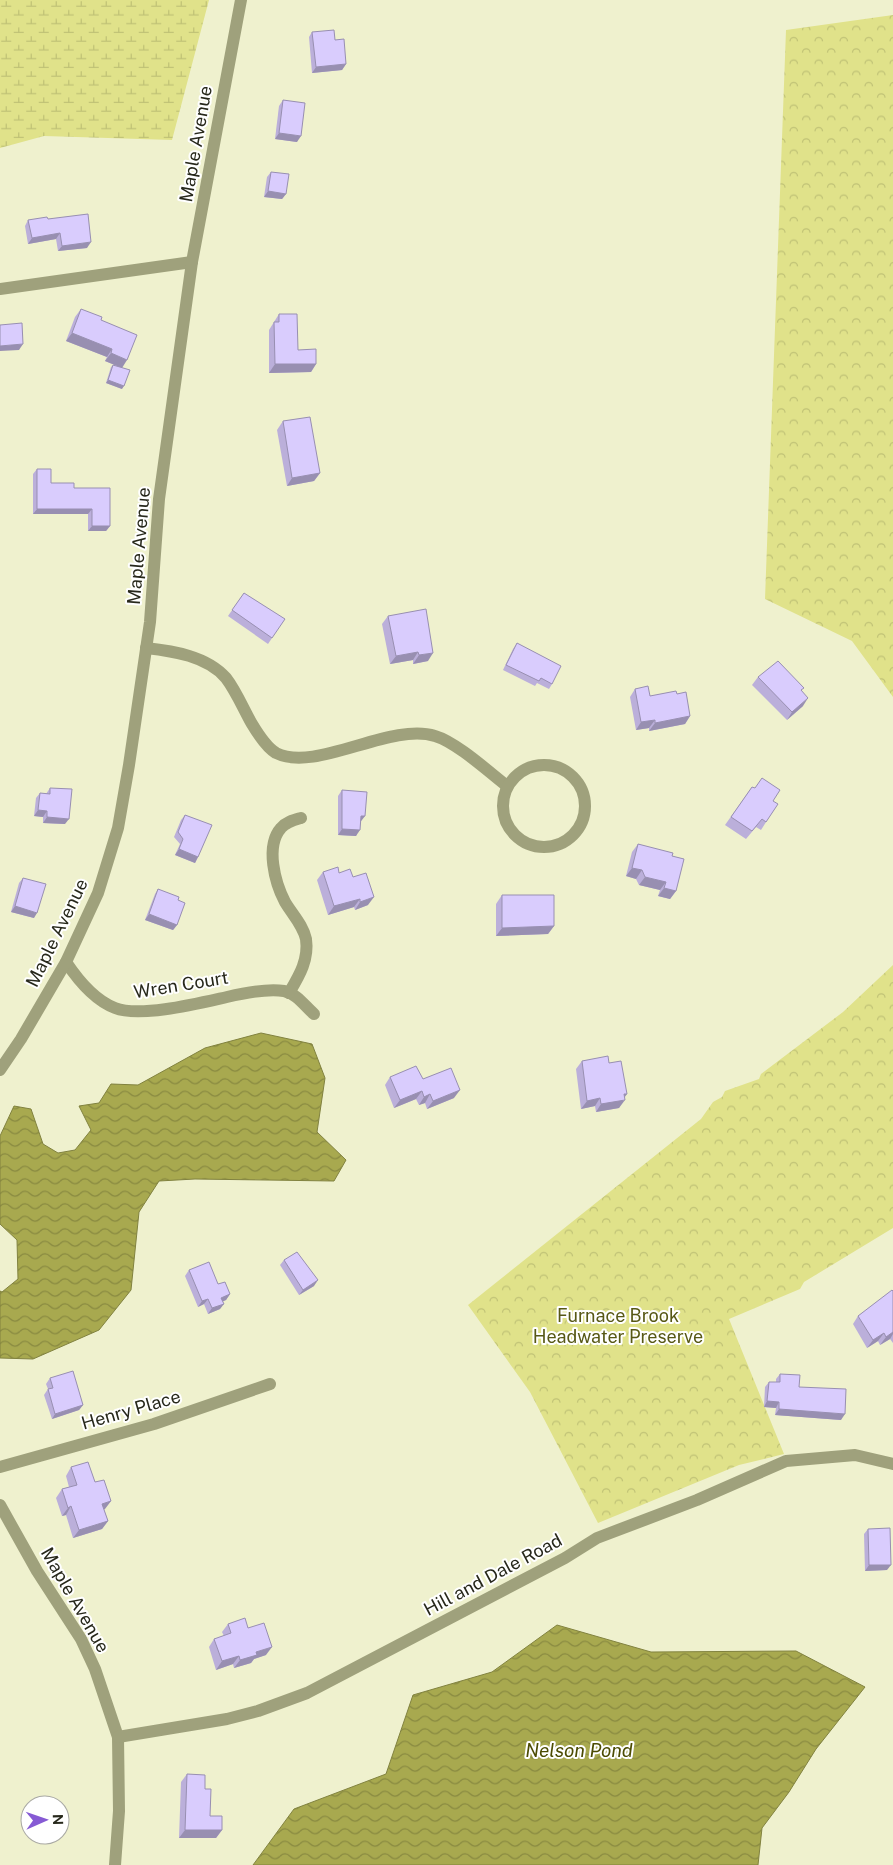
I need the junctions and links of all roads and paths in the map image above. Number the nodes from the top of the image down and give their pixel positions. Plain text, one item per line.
1 (241, 0) edge
2 (192, 262) junction
3 (0, 289) edge
4 (146, 648) junction
5 (507, 786) junction
6 (301, 818) dead end
7 (66, 962) junction
8 (289, 993) junction
9 (314, 1014) dead end
10 (0, 1070) edge
11 (270, 1384) dead end
12 (889, 1462) edge
13 (0, 1467) edge
14 (0, 1505) edge
15 (118, 1737) junction
16 (115, 1865) edge

1 - 2 street, Maple Avenue
2 - 3 street
2 - 4 street, Maple Avenue
4 - 5 street
4 - 7 street, Maple Avenue
5 - 5 street
6 - 8 street
7 - 8 street, Wren Court
7 - 10 street, Maple Avenue
8 - 9 street
11 - 13 street, Henry Place
12 - 15 street, Hill and Dale Road
14 - 15 street, Maple Avenue
15 - 16 street, Maple Avenue

